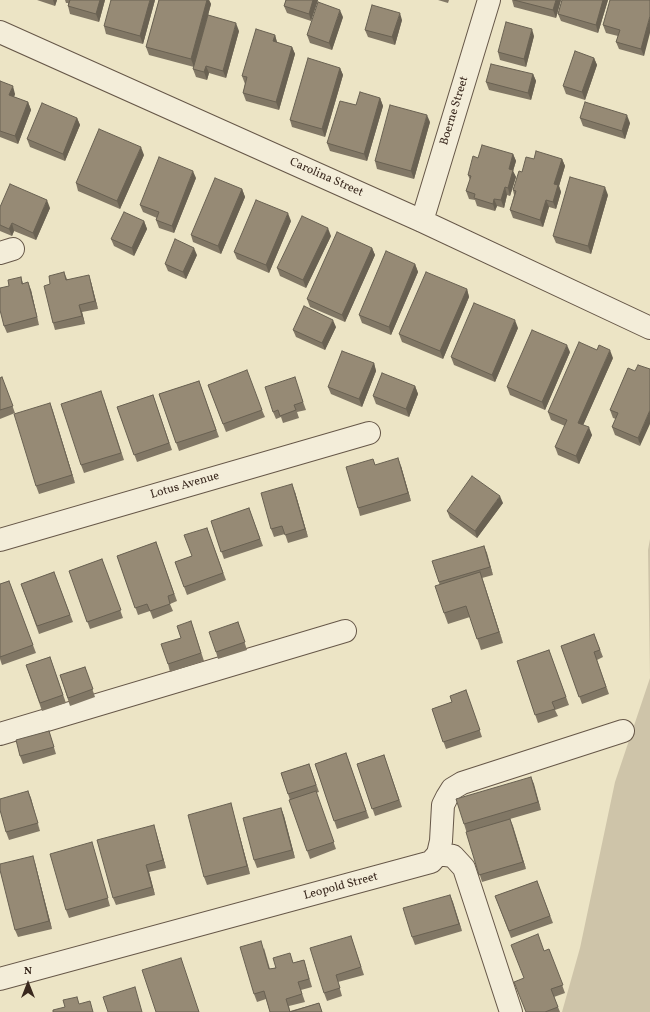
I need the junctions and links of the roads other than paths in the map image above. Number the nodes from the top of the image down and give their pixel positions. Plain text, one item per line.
1 (489, 0) edge
2 (0, 32) edge
3 (422, 221) junction
4 (650, 328) edge
5 (369, 433) dead end
6 (0, 540) edge
7 (345, 631) dead end
8 (623, 731) dead end
9 (0, 734) edge
10 (438, 854) junction
11 (0, 979) edge
12 (511, 1012) edge

1 - 3 street, Boerne Street
2 - 3 street, Carolina Street
3 - 4 street, Carolina Street
5 - 6 street, Lotus Avenue
7 - 9 street
8 - 10 street
10 - 11 street, Leopold Street
10 - 12 street

